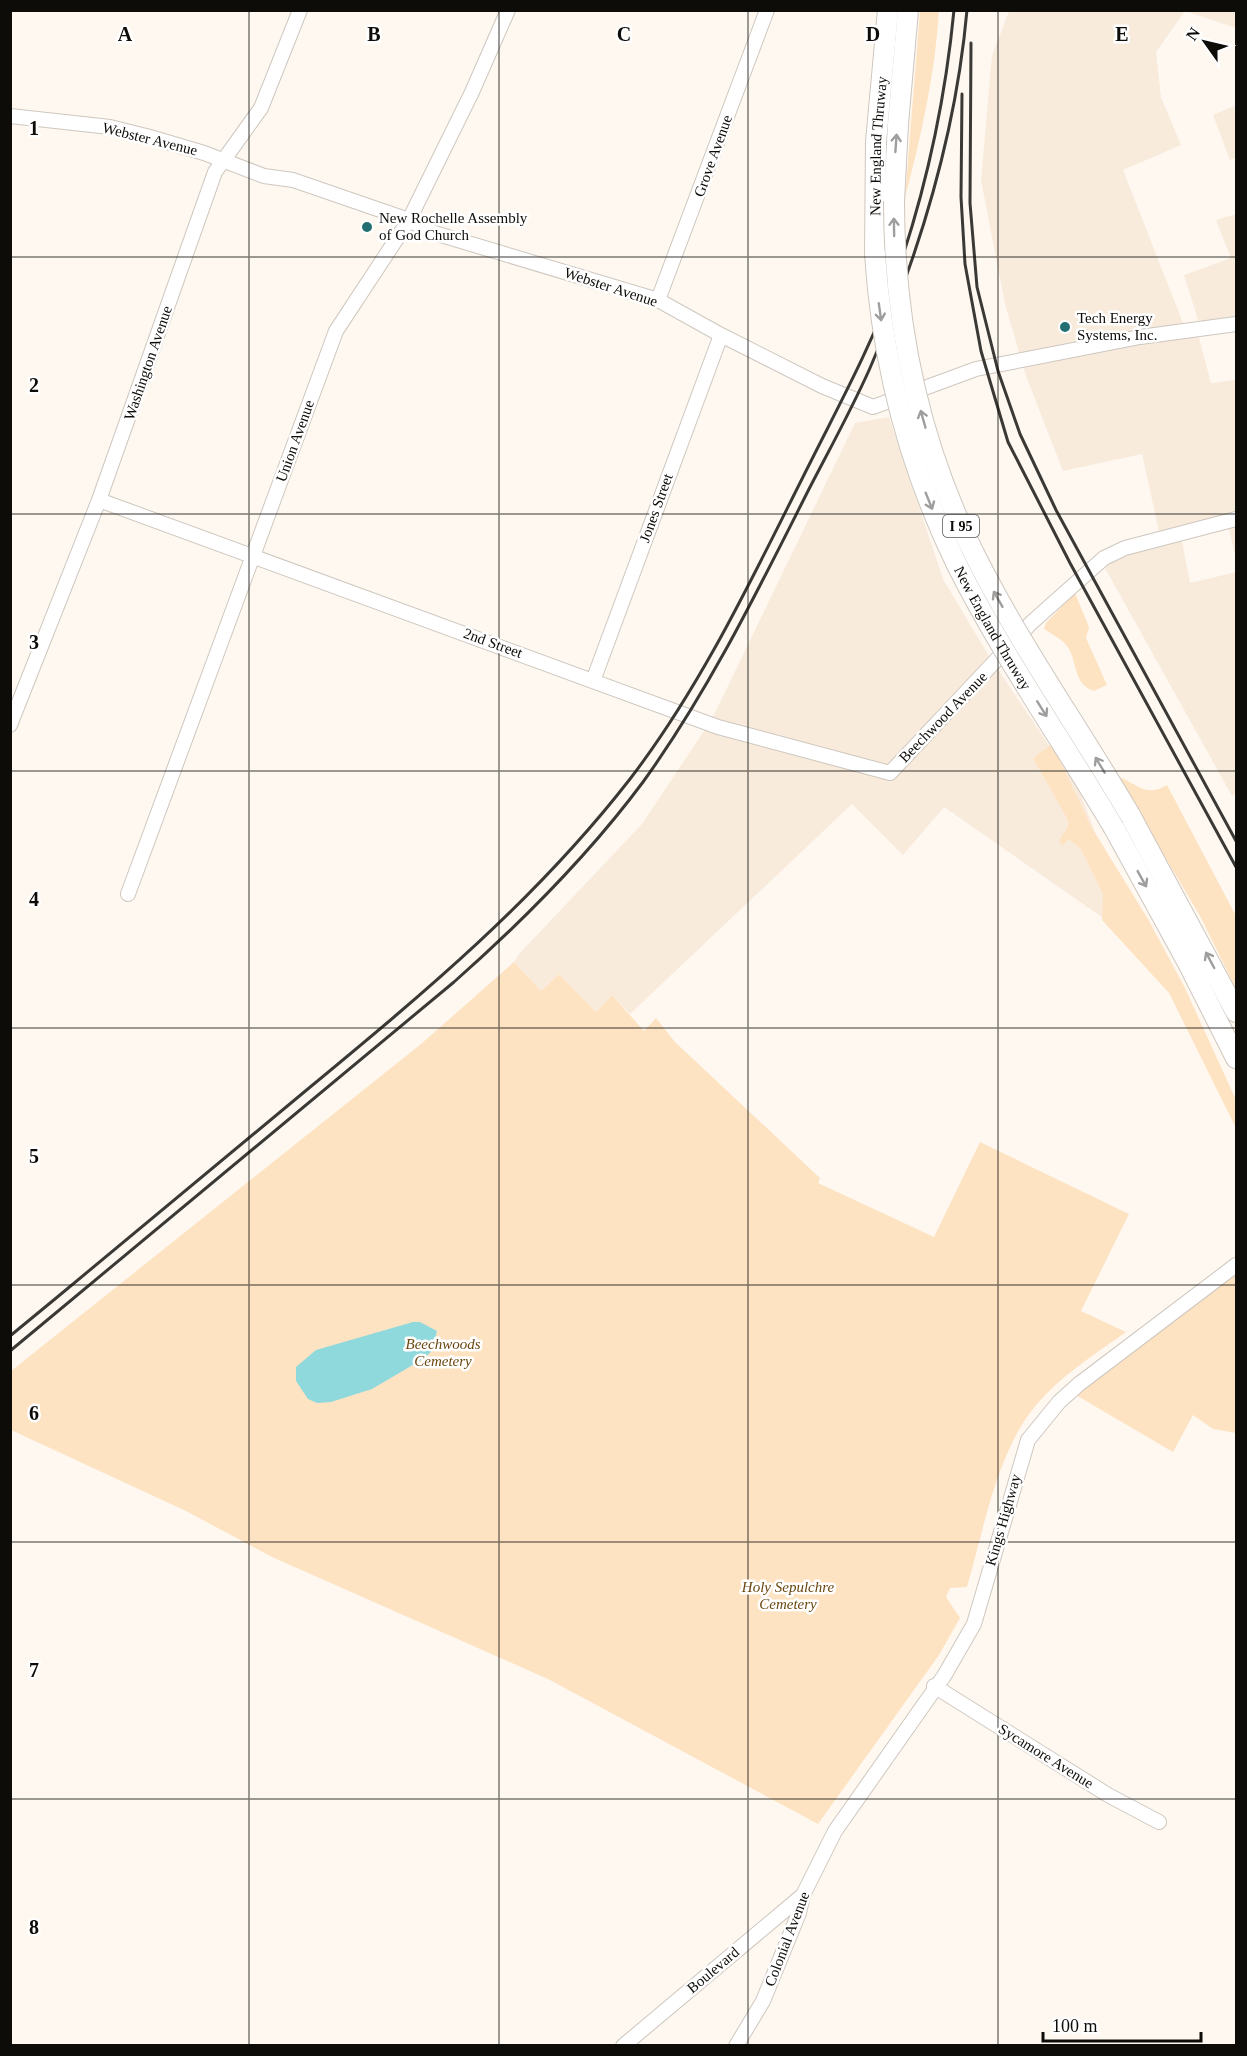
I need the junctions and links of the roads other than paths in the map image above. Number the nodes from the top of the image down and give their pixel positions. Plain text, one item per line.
1 (300, 10) edge
2 (508, 10) edge
3 (766, 10) edge
4 (888, 10) edge
5 (908, 10) edge
6 (10, 116) edge
7 (224, 161) junction
8 (409, 220) junction
9 (658, 300) junction
10 (1236, 324) edge
11 (721, 335) junction
12 (99, 500) junction
13 (1236, 519) edge
14 (253, 556) junction
15 (593, 681) junction
16 (10, 724) edge
17 (890, 773) joint
18 (128, 894) dead end
19 (1236, 1012) edge
20 (1236, 1058) edge
21 (1236, 1265) edge
22 (934, 1686) junction
23 (1159, 1822) dead end
24 (835, 1831) joint
25 (803, 1895) junction
26 (623, 2046) edge
27 (736, 2046) edge

1 - 7 street, Washington Avenue
2 - 8 street, Union Avenue
3 - 9 street, Grove Avenue
4 -> 20 highway, New England Thruway / I 95, bridge
19 -> 5 highway, New England Thruway / I 95, bridge
6 - 7 street, Webster Avenue
7 - 8 street, Webster Avenue
7 - 12 street, Washington Avenue
8 - 9 street, Webster Avenue
8 - 14 street, Union Avenue
9 - 11 street, Webster Avenue
10 - 11 street, Webster Avenue
11 - 15 street, Jones Street
12 - 14 street, 2nd Street
12 - 16 street, Washington Avenue
13 - 17 street, Beechwood Avenue
14 - 15 street, 2nd Street
14 - 18 street, Union Avenue
15 - 17 street, 2nd Street
21 - 22 street, Kings Highway
22 - 23 street, Sycamore Avenue
22 - 24 street, Kings Highway
24 - 25 street, Colonial Avenue
25 - 26 street, Boulevard
25 - 27 street, Colonial Avenue

